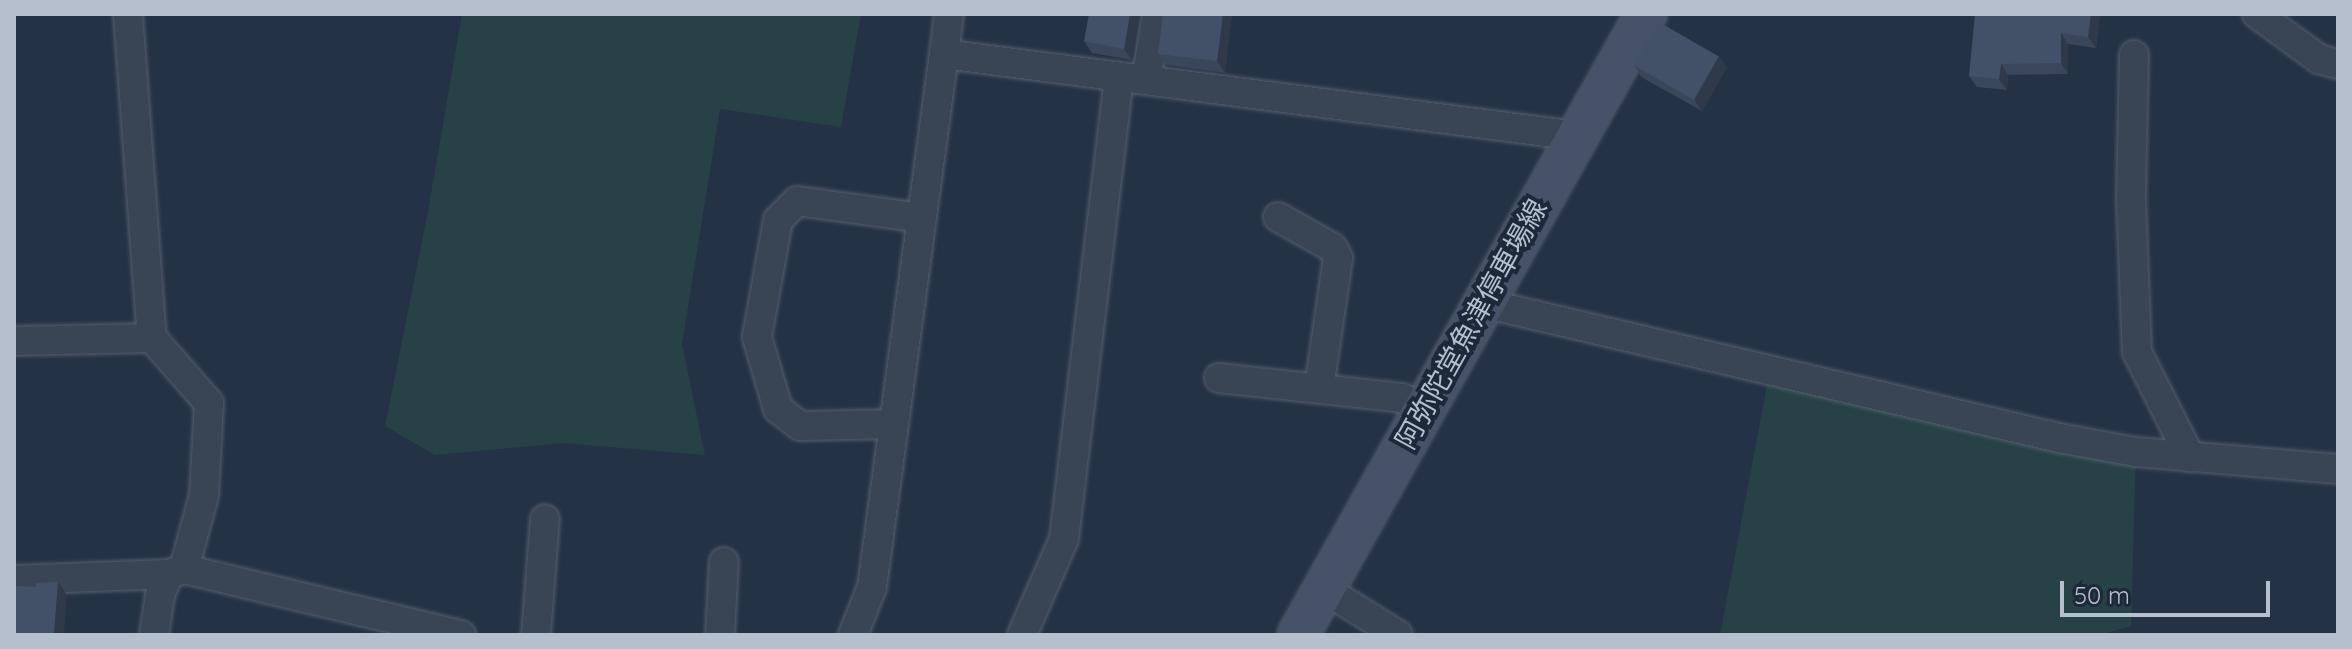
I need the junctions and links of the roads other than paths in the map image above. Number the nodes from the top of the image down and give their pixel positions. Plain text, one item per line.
1 (128, 14) edge
2 (949, 14) edge
3 (1157, 14) edge
4 (1646, 14) edge
5 (2257, 14) edge
6 (944, 54) junction
7 (2134, 55) dead end
8 (2338, 64) edge
9 (1132, 78) junction
10 (1577, 136) junction
11 (1278, 217) dead end
12 (922, 218) junction
13 (1483, 303) junction
14 (152, 338) junction
15 (14, 341) edge
16 (1219, 378) dead end
17 (1319, 389) junction
18 (1425, 409) junction
19 (894, 424) junction
20 (2190, 457) junction
21 (2338, 469) edge
22 (545, 519) dead end
23 (724, 562) dead end
24 (176, 572) junction
25 (14, 580) edge
26 (1324, 589) junction
27 (348, 622) edge
28 (154, 635) edge
29 (461, 635) edge
30 (536, 635) edge
31 (720, 635) edge
32 (853, 635) edge
33 (1022, 635) edge
34 (1298, 635) edge
35 (1398, 635) edge

1 - 14 street
2 - 6 street
3 - 9 street
4 - 10 main road, 阿弥陀堂魚津停車場線
5 - 8 street
6 - 9 street
6 - 12 street
7 - 20 street
9 - 10 street
9 - 33 street
10 - 13 main road, 阿弥陀堂魚津停車場線
11 - 17 street
12 - 19 street
12 - 19 street
13 - 18 main road, 阿弥陀堂魚津停車場線
13 - 20 street
14 - 15 street
14 - 24 street
16 - 17 street
17 - 18 street
18 - 26 main road, 阿弥陀堂魚津停車場線
19 - 32 street
20 - 21 street
22 - 30 street
23 - 31 street
24 - 25 street
24 - 27 street
24 - 28 street
26 - 34 main road, 阿弥陀堂魚津停車場線
26 - 35 street
27 - 29 street

